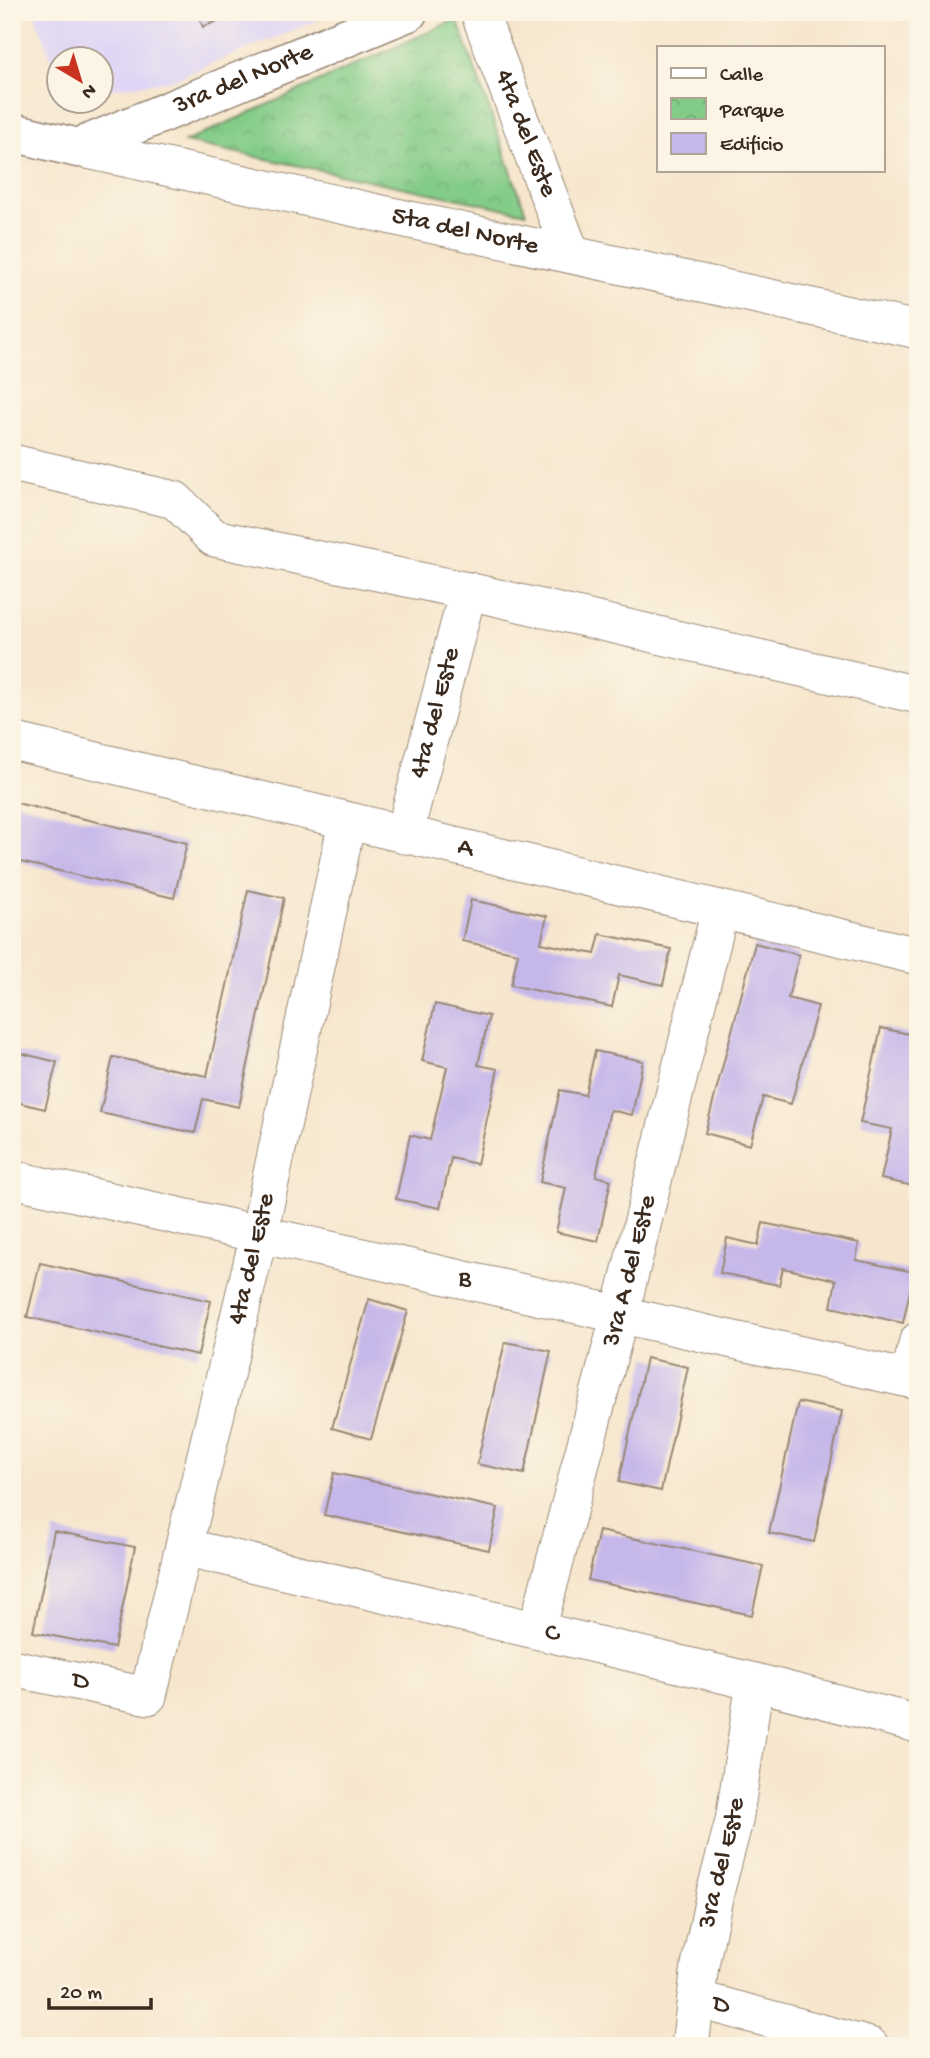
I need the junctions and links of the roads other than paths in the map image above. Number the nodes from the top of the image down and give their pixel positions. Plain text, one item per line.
1 (408, 12) edge
2 (479, 12) edge
3 (12, 132) edge
4 (78, 148) junction
5 (571, 254) junction
6 (918, 330) edge
7 (12, 463) edge
8 (468, 592) junction
9 (918, 695) edge
10 (12, 741) edge
11 (347, 822) junction
12 (404, 835) junction
13 (720, 910) junction
14 (918, 956) edge
15 (12, 1179) edge
16 (258, 1234) junction
17 (620, 1314) junction
18 (918, 1341) edge
19 (913, 1380) edge
20 (184, 1547) junction
21 (537, 1630) junction
22 (12, 1668) edge
23 (755, 1682) junction
24 (148, 1696) joint
25 (918, 1724) edge
26 (696, 1999) junction
27 (690, 2046) edge
28 (870, 2046) edge

1 - 4 street, 3ra del Norte
2 - 5 street, 4ta del Este
3 - 4 street, 5ta del Norte
4 - 5 street, 5ta del Norte
5 - 6 street, 5ta del Norte
7 - 8 street
8 - 9 street
8 - 12 street, 4ta del Este
10 - 11 street, A
11 - 12 street, A
11 - 16 street, 4ta del Este
12 - 13 street, A
13 - 14 street, A
13 - 17 street, 3ra A del Este
15 - 16 street, B
16 - 17 street, B
16 - 20 street, 4ta del Este
17 - 19 street, B
17 - 21 street, 3ra A del Este
18 - 19 street
20 - 21 street, C
20 - 24 street, 4ta del Este
21 - 23 street, C
22 - 24 street, D
23 - 25 street, C
23 - 26 street, 3ra del Este
26 - 27 street, 3ra del Este
26 - 28 street, D

